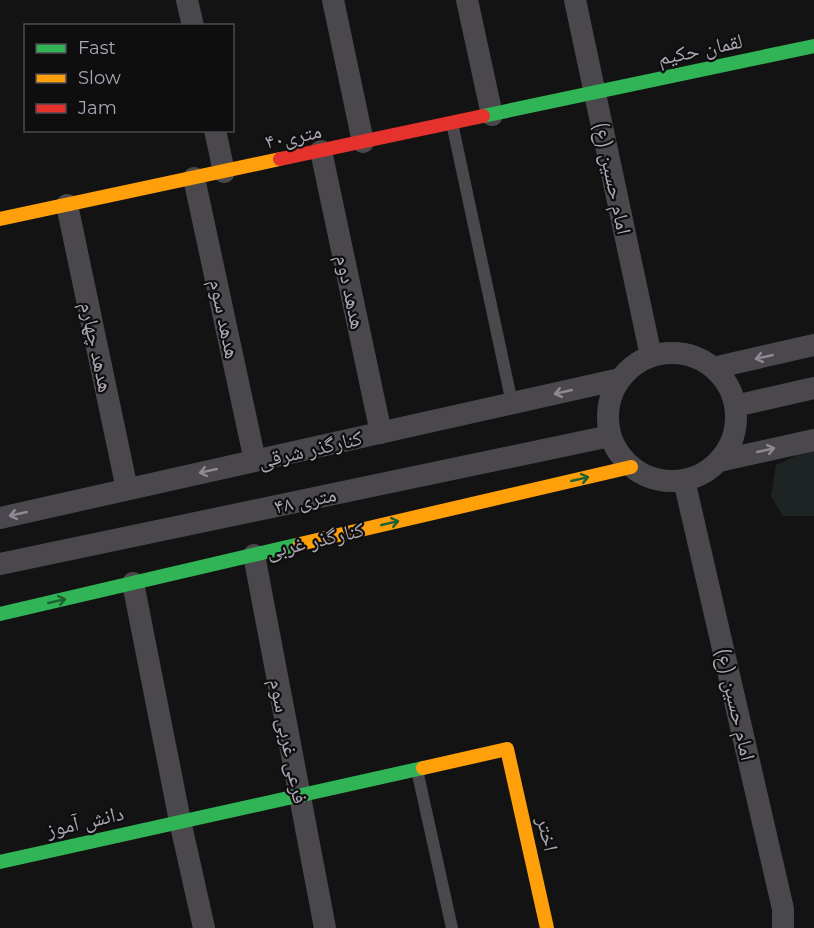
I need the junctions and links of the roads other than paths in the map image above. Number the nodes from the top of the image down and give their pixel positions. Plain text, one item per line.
1 (188, 0) edge
2 (333, 0) edge
3 (467, 0) edge
4 (575, 0) edge
5 (193, 24) edge
6 (814, 46) edge
7 (594, 93) junction
8 (492, 115) junction
9 (452, 123) junction
10 (215, 132) edge
11 (363, 142) junction
12 (321, 151) junction
13 (224, 172) junction
14 (194, 178) junction
15 (67, 205) junction
16 (0, 219) edge
17 (814, 345) edge
18 (651, 356) junction
19 (713, 368) junction
20 (620, 379) junction
21 (814, 388) edge
22 (512, 403) junction
23 (735, 406) junction
24 (381, 433) junction
25 (610, 435) junction
26 (814, 440) edge
27 (255, 461) junction
28 (718, 461) junction
29 (631, 467) junction
30 (684, 480) junction
31 (127, 489) junction
32 (0, 518) edge
33 (254, 555) junction
34 (0, 564) edge
35 (133, 583) junction
36 (0, 614) edge
37 (507, 748) joint
38 (417, 768) junction
39 (300, 795) junction
40 (180, 820) junction
41 (0, 862) edge
42 (204, 928) edge
43 (325, 928) edge
44 (452, 928) edge
45 (547, 928) edge
46 (783, 928) edge

1 - 5 street
2 - 11 street
3 - 8 street
4 - 7 street, امام حسین (ع)
6 - 7 street, لقمان حکیم
7 - 8 street, ۴۰متری
7 - 18 street, امام حسین (ع)
8 - 9 street, ۴۰متری
9 - 11 street, ۴۰متری
9 - 22 lane
10 - 13 street
11 - 12 street, ۴۰متری
12 - 13 street, ۴۰متری
12 - 24 street, هدهد دوم
13 - 14 street, ۴۰متری
14 - 15 street, ۴۰متری
14 - 27 street, هدهد سوم
15 - 16 street, ۴۰متری
15 - 31 street, هدهد چهارم
17 -> 19 street
18 - 19 street
18 - 20 street
19 - 23 street
20 -> 22 street, کنارگذر شرقی
20 - 25 street
21 - 23 street
22 - 24 street, کنارگذر شرقی
23 - 28 street
24 - 27 street, کنارگذر شرقی
25 - 29 street
25 - 34 street, ۴۸ متری
28 -> 26 street
27 -> 31 street, کنارگذر شرقی
28 - 30 street
29 - 30 street
33 -> 29 street, کنارگذر غربی
30 - 46 street, امام حسین (ع)
31 -> 32 street, کنارگذر شرقی
33 - 35 street, کنارگذر غربی
33 - 39 street, فرعی غربی سوم
36 -> 35 street, کنارگذر غربی
35 - 40 street
37 - 38 street, دانش آموز
37 - 45 street, اختر
38 - 39 street, دانش آموز
38 - 44 lane
39 - 40 street, دانش آموز
39 - 43 street, فرعی غربی سوم
40 - 41 street, دانش آموز
40 - 42 street

